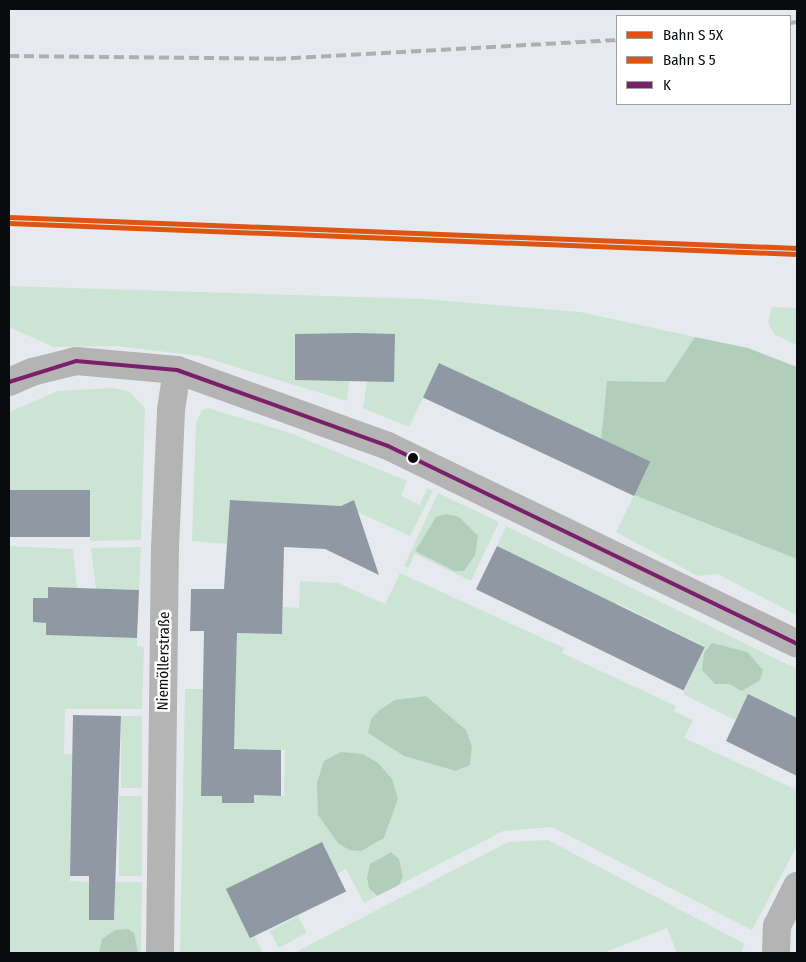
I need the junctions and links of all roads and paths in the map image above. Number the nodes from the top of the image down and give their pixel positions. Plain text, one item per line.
1 (177, 370) junction
2 (9, 382) edge
3 (797, 644) edge
4 (797, 886) edge
5 (160, 953) edge
6 (776, 953) edge

1 - 2 street
1 - 3 street
1 - 5 street, Niemöllerstraße
4 - 6 street

